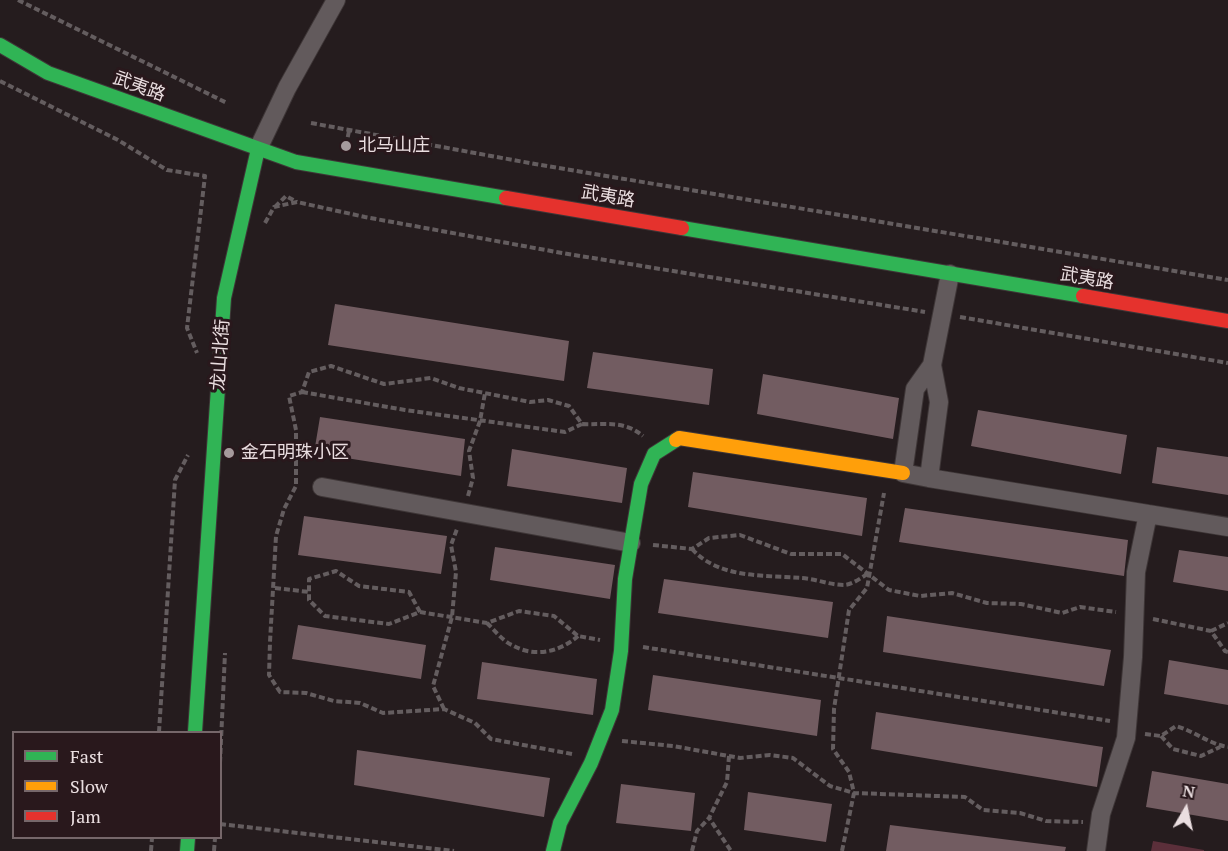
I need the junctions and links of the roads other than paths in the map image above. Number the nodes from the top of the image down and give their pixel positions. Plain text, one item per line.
1 (336, 0) edge
2 (0, 45) edge
3 (258, 149) junction
4 (950, 274) junction
5 (1228, 321) edge
6 (932, 365) junction
7 (899, 472) junction
8 (929, 478) junction
9 (322, 487) dead end
10 (1148, 513) junction
11 (1228, 527) edge
12 (631, 543) junction
13 (195, 731) edge
14 (553, 851) edge
15 (1096, 851) edge

1 - 3 street, 龙山北街
2 - 3 main road, 武夷路
3 - 4 main road, 武夷路
3 - 13 main road, 龙山北街
4 - 5 main road, 武夷路
4 - 6 street
6 - 7 street
6 - 8 street
7 - 8 street
7 - 12 main road
8 - 10 street
9 - 12 street
10 - 11 street
10 - 15 street
12 - 14 main road

